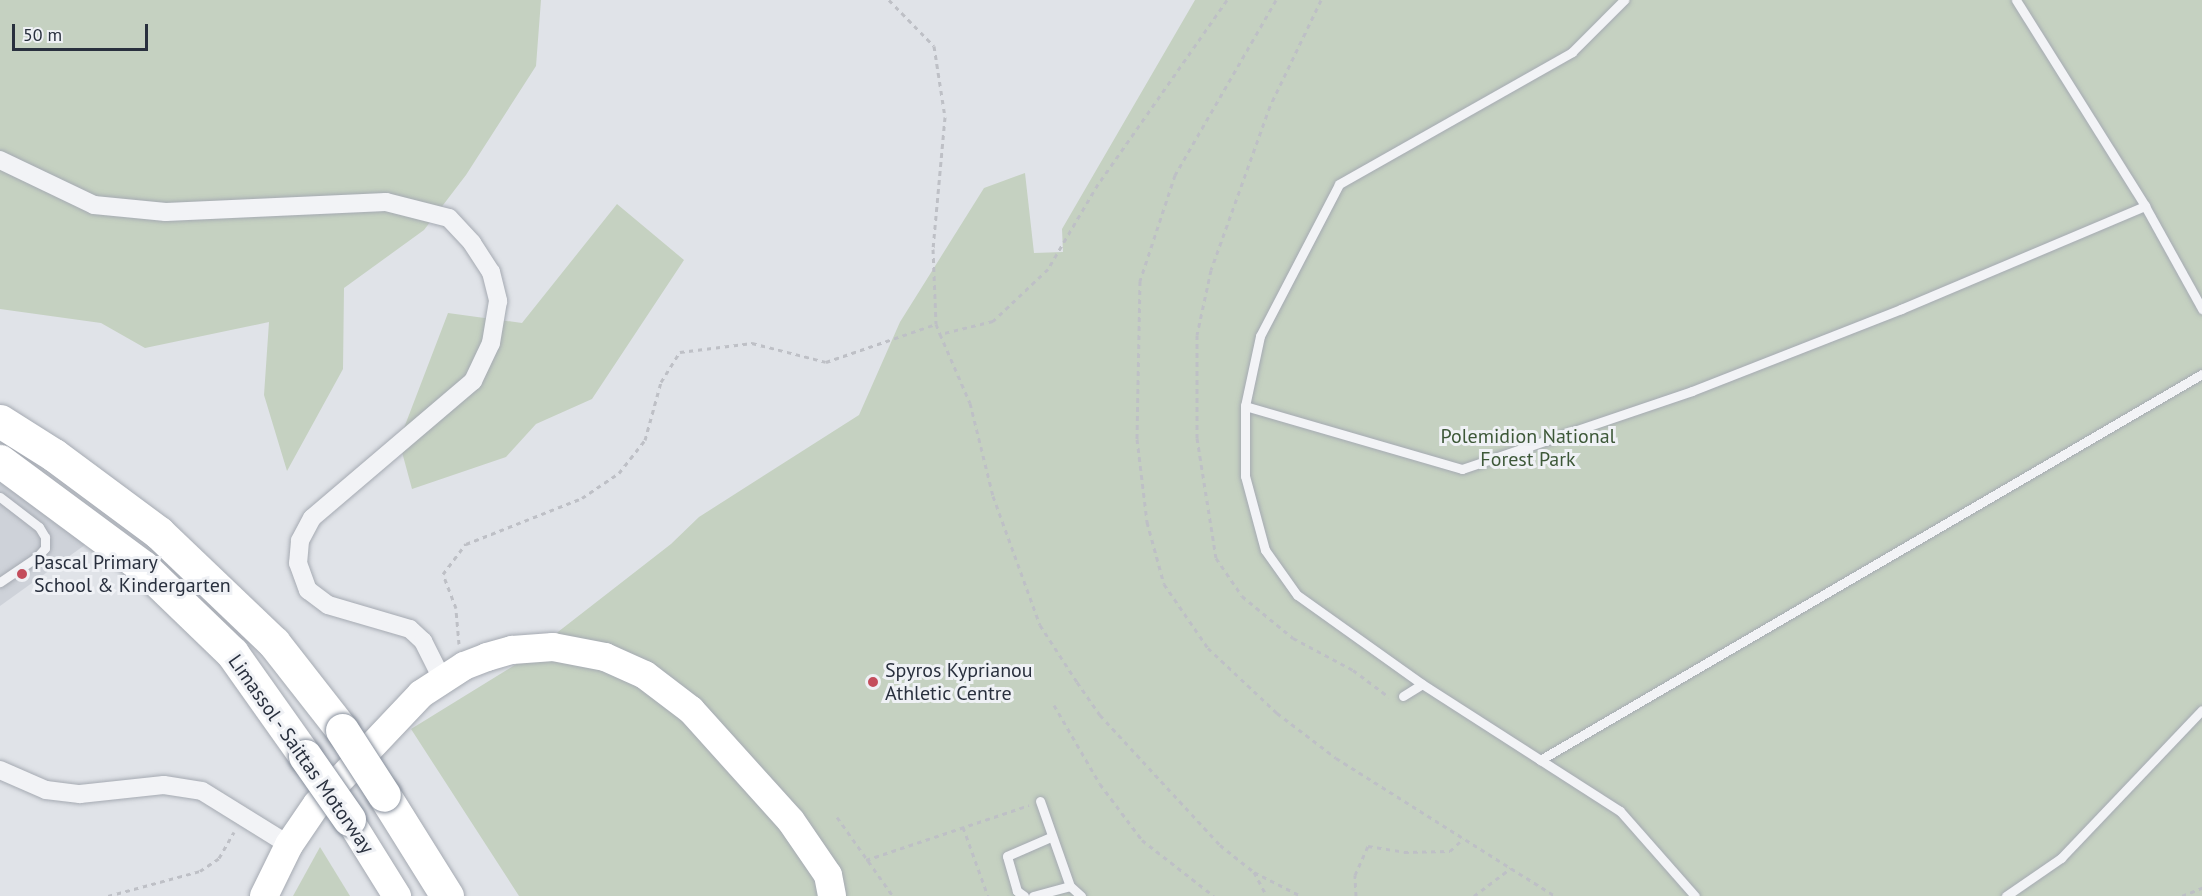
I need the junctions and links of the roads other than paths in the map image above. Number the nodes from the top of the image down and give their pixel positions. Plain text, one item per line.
1 (1624, 0) edge
2 (2016, 0) edge
3 (0, 160) edge
4 (2145, 206) junction
5 (2202, 309) edge
6 (2202, 374) edge
7 (1245, 406) junction
8 (0, 421) edge
9 (0, 461) edge
10 (0, 497) edge
11 (0, 582) edge
12 (453, 672) junction
13 (1422, 684) junction
14 (1403, 696) dead end
15 (2202, 710) edge
16 (1540, 759) junction
17 (0, 770) edge
18 (1040, 801) road end
19 (350, 819) joint
20 (1051, 837) junction
21 (289, 845) junction
22 (1070, 886) junction
23 (264, 896) edge
24 (397, 896) edge
25 (447, 896) edge
26 (832, 896) edge
27 (1024, 896) edge
28 (1033, 896) edge
29 (1080, 896) edge
30 (1695, 896) edge
31 (2006, 896) edge

1 - 7 lane
2 - 4 lane
3 - 12 street
4 - 5 lane
4 - 7 lane
6 - 16 lane
7 - 13 lane
8 - 25 highway, Limassol - Saittas Motorway, bridge
9 - 19 highway, Limassol - Saittas Motorway, bridge
10 - 11 lane
12 - 21 main road
12 - 26 main road
13 - 14 lane
13 - 16 lane
15 - 31 lane
16 - 30 lane
17 - 21 street
18 - 20 lane
19 - 24 main road, Limassol - Saittas Motorway
20 - 22 lane
20 - 27 lane
21 - 23 main road
22 - 28 lane
22 - 29 lane

